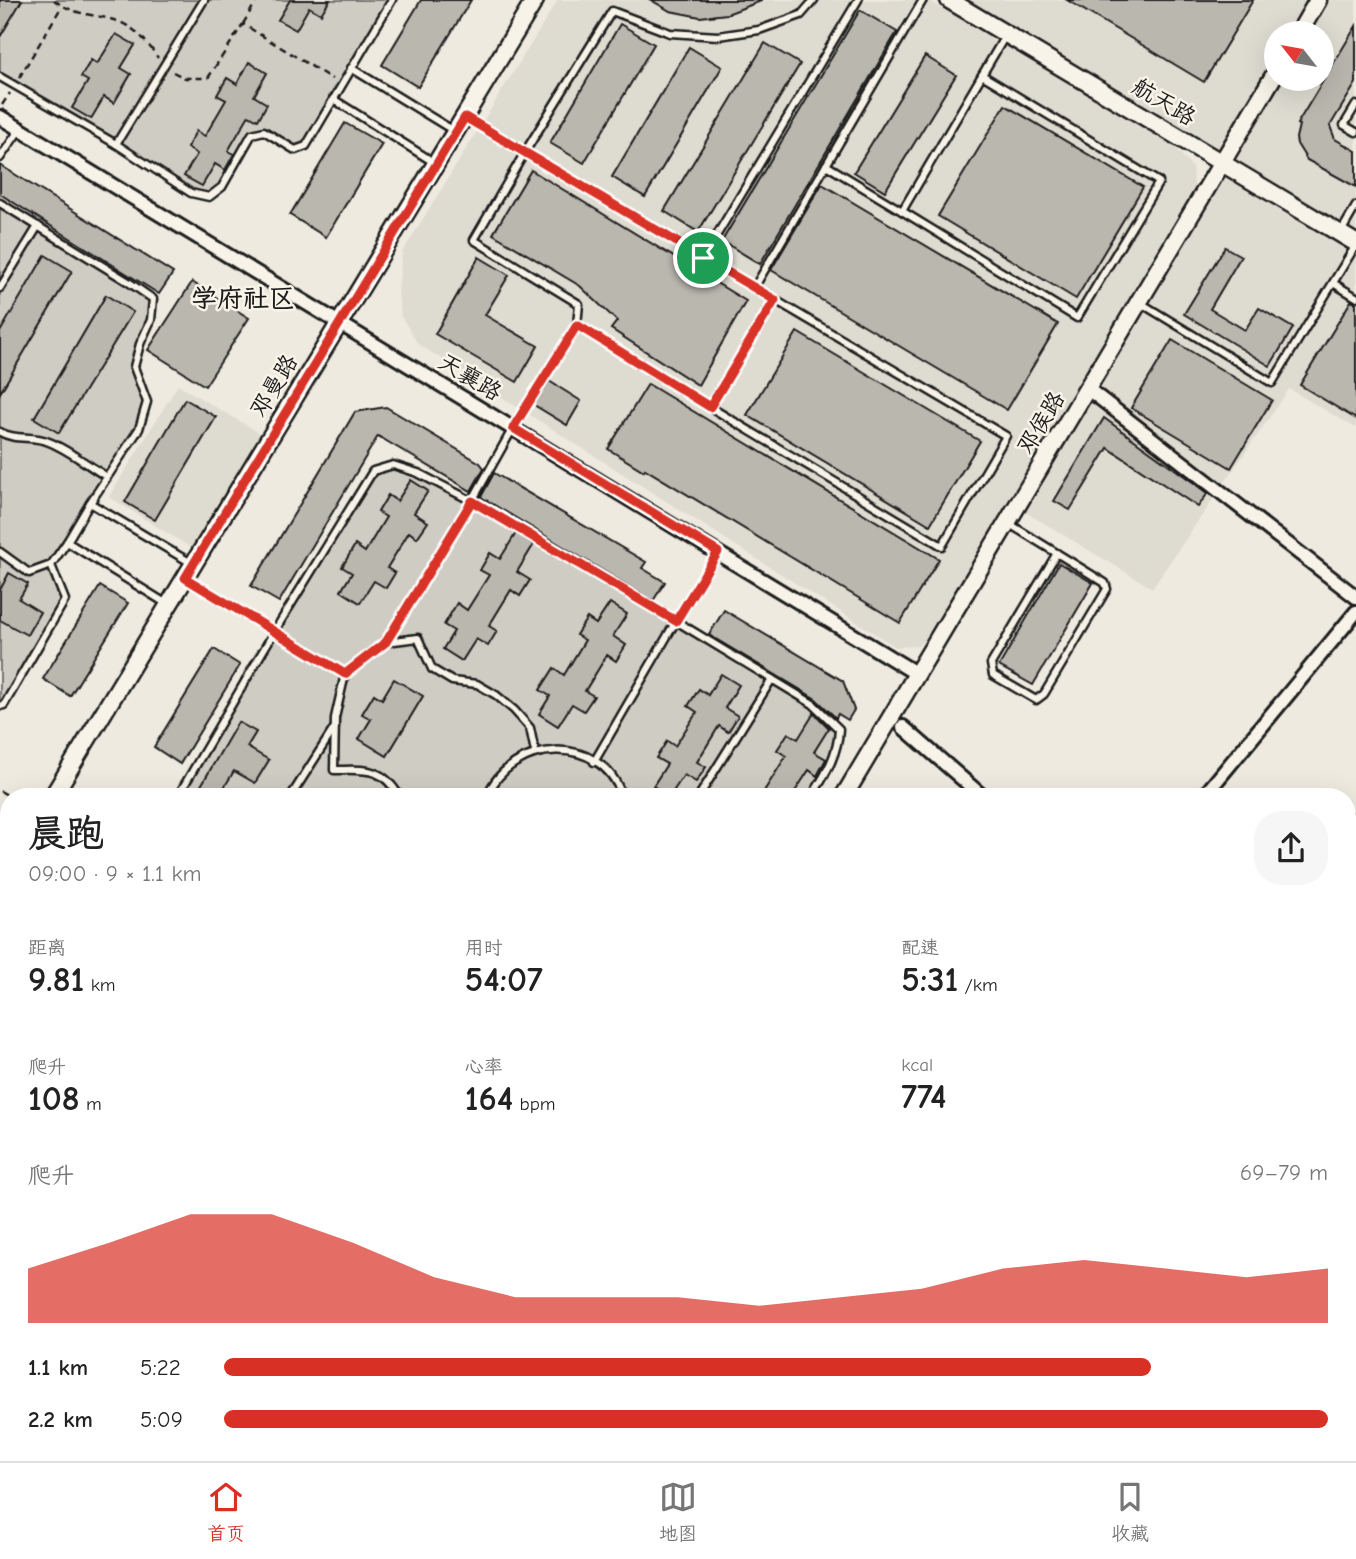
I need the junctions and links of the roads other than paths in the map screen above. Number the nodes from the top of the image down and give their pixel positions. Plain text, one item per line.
1 (204, 0) edge
2 (392, 0) edge
3 (536, 0) edge
4 (814, 0) edge
5 (858, 0) edge
6 (923, 0) edge
7 (949, 0) edge
8 (1318, 0) edge
9 (1306, 21) edge
10 (1006, 34) junction
11 (351, 68) junction
12 (982, 75) junction
13 (0, 77) edge
14 (1265, 91) edge
15 (332, 99) junction
16 (1356, 105) edge
17 (0, 117) edge
18 (465, 117) junction
19 (20, 129) junction
20 (456, 132) junction
21 (1356, 132) edge
22 (116, 144) junction
23 (525, 152) junction
24 (0, 158) edge
25 (1222, 163) junction
26 (436, 164) junction
27 (826, 165) junction
28 (0, 203) edge
29 (1356, 206) edge
30 (902, 211) junction
31 (38, 226) junction
32 (1340, 234) junction
33 (1356, 244) edge
34 (703, 258) junction
35 (1332, 283) junction
36 (0, 288) edge
37 (754, 288) junction
38 (1356, 297) edge
39 (775, 300) junction
40 (1139, 302) junction
41 (340, 322) junction
42 (577, 325) junction
43 (1088, 389) junction
44 (710, 407) junction
45 (513, 428) junction
46 (0, 432) edge
47 (107, 477) junction
48 (472, 501) junction
49 (90, 503) junction
50 (1008, 523) junction
51 (67, 542) junction
52 (0, 552) edge
53 (718, 552) junction
54 (1056, 553) junction
55 (51, 565) junction
56 (189, 571) junction
57 (1356, 597) edge
58 (169, 605) junction
59 (1356, 612) edge
60 (676, 621) junction
61 (274, 632) junction
62 (386, 642) junction
63 (345, 674) junction
64 (917, 674) junction
65 (772, 679) junction
66 (0, 706) edge
67 (335, 727) junction
68 (903, 727) dead end
69 (535, 752) junction
70 (594, 762) junction
71 (57, 788) edge
72 (183, 788) edge
73 (296, 788) edge
74 (394, 788) edge
75 (492, 788) edge
76 (619, 788) edge
77 (704, 788) edge
78 (817, 788) edge
79 (849, 788) edge
80 (973, 788) edge
81 (1211, 788) edge

1 - 22 lane
2 - 11 lane
3 - 18 street, 邓曼路
4 - 23 lane
5 - 34 lane
6 - 27 lane
7 - 10 street, 航天路
8 - 9 street
10 - 12 lane
10 - 25 street, 航天路
11 - 15 lane
11 - 20 lane
12 - 30 lane
12 - 30 lane
13 - 22 lane
14 - 25 street, 邓侯路
15 - 22 lane
15 - 26 lane
16 - 21 lane
17 - 19 street, 天襄路
18 - 20 street, 邓曼路
18 - 23 lane
19 - 24 lane
19 - 41 street, 天襄路
20 - 26 street, 邓曼路
23 - 34 lane
23 - 42 lane
25 - 32 street, 航天路
25 - 40 street, 邓侯路
26 - 41 street, 邓曼路
27 - 30 lane
27 - 37 lane
28 - 31 lane
29 - 32 lane
31 - 36 lane
31 - 47 lane
32 - 33 street, 航天路
33 - 35 lane
34 - 37 lane
35 - 38 lane
35 - 40 lane
37 - 39 lane
39 - 44 lane
39 - 44 lane
40 - 43 street, 邓侯路
41 - 45 street, 天襄路
41 - 56 street, 邓曼路
42 - 44 lane
42 - 45 lane
43 - 50 street, 邓侯路
43 - 57 street
45 - 48 lane
45 - 53 street, 天襄路
46 - 47 lane
47 - 49 lane
48 - 60 lane
48 - 61 lane
48 - 62 lane
49 - 51 lane
49 - 56 lane
50 - 54 lane
50 - 64 street, 邓侯路
51 - 55 lane
51 - 58 lane
52 - 55 lane
53 - 60 lane
53 - 64 street, 天襄路
54 - 54 lane
55 - 66 lane
56 - 58 street, 邓曼路
56 - 61 lane
58 - 71 street, 邓曼路
59 - 81 street
60 - 65 lane
60 - 70 lane
61 - 63 lane
61 - 72 lane
62 - 63 lane
62 - 69 lane
63 - 67 lane
64 - 79 street, 邓侯路
65 - 77 lane
65 - 78 lane
67 - 73 lane
67 - 74 lane
68 - 80 street
69 - 70 lane
69 - 75 lane
70 - 76 lane

